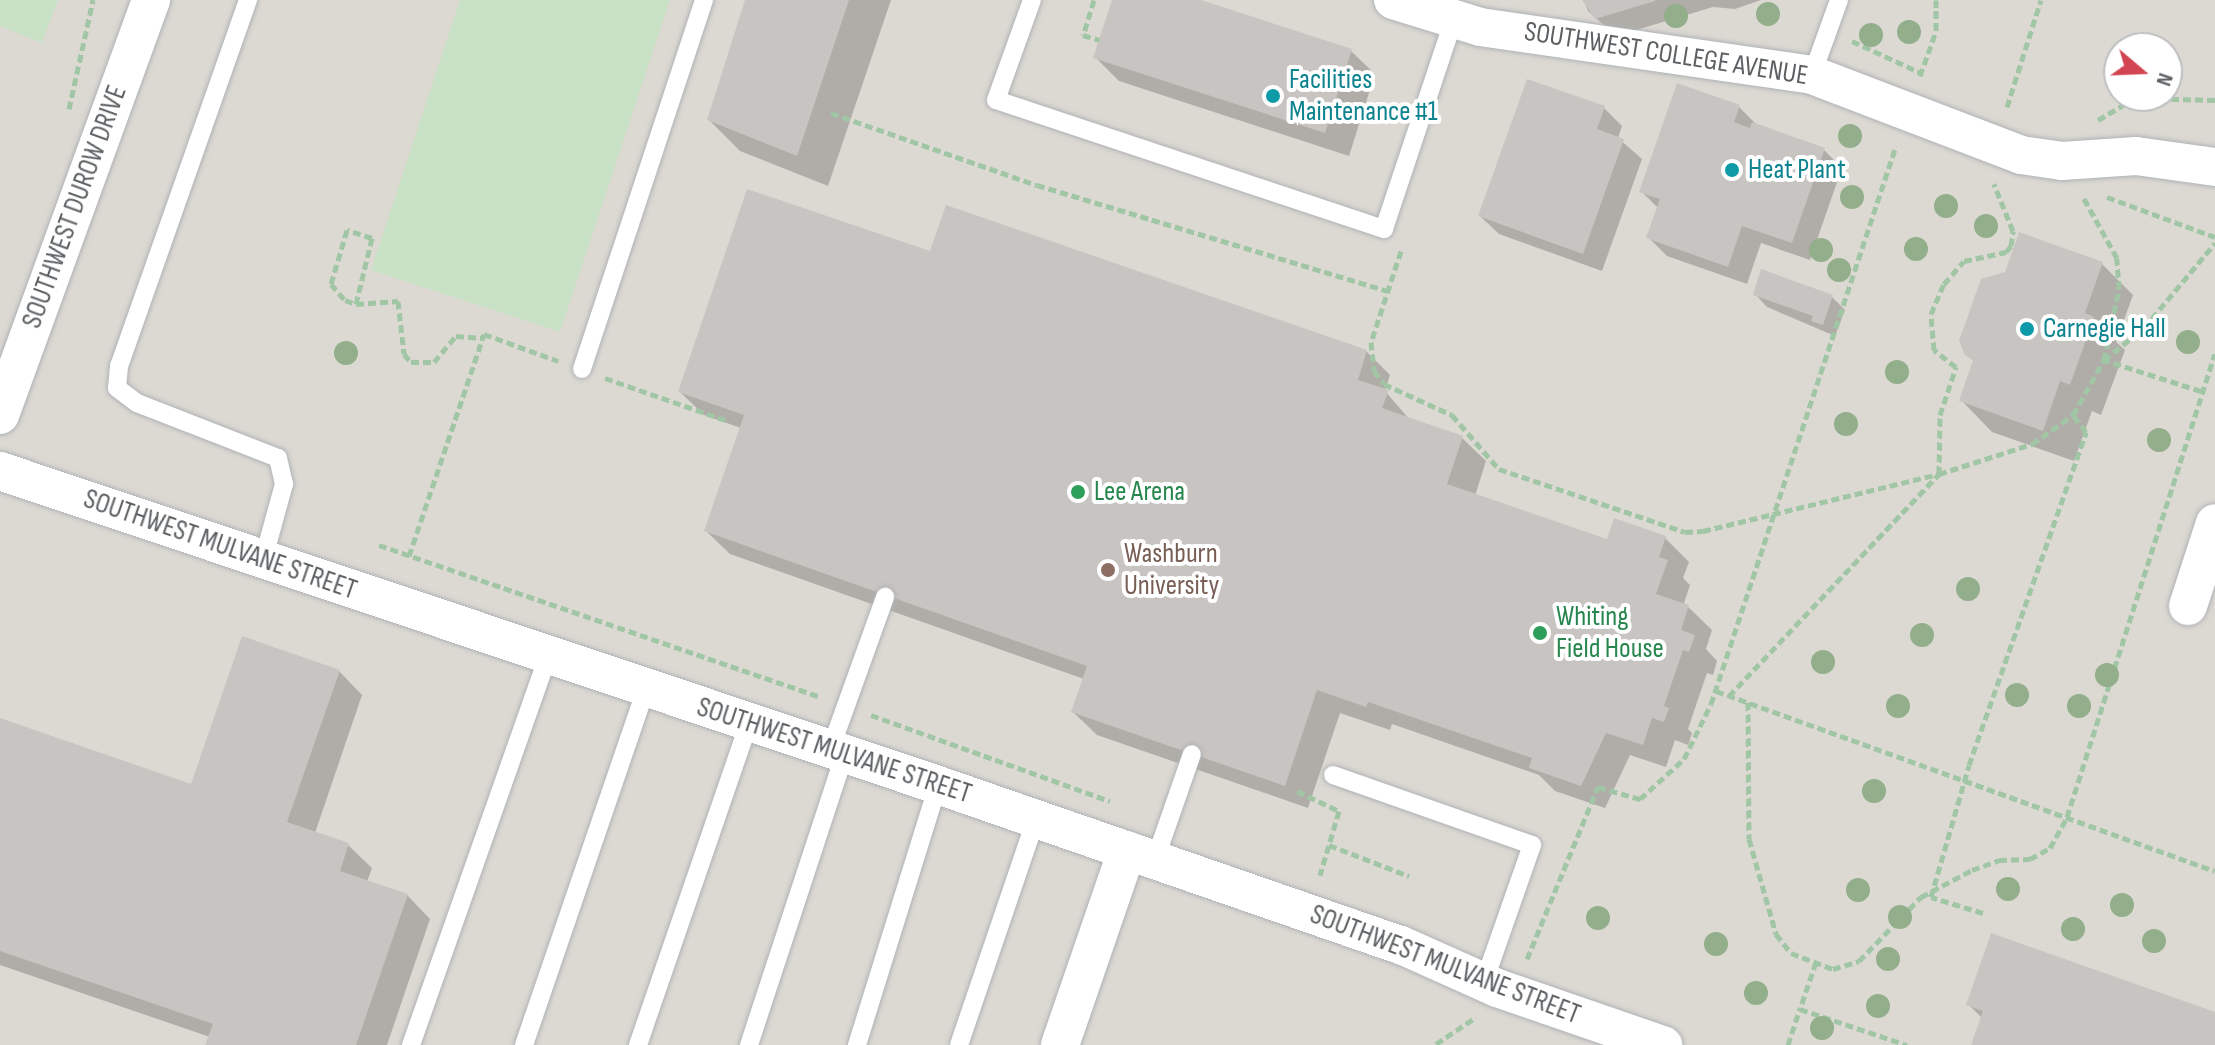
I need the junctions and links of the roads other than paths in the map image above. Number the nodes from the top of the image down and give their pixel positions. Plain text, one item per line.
1 (151, 0) edge
2 (248, 0) edge
3 (704, 0) edge
4 (1032, 0) edge
5 (1393, 0) edge
6 (1839, 0) edge
7 (1454, 19) junction
8 (1812, 75) junction
9 (2215, 167) edge
10 (582, 369) dead end
11 (0, 415) edge
12 (0, 471) edge
13 (2215, 523) edge
14 (263, 560) junction
15 (885, 597) dead end
16 (2188, 606) dead end
17 (548, 655) junction
18 (646, 688) junction
19 (749, 723) junction
20 (837, 753) junction
21 (1192, 754) dead end
22 (1333, 775) dead end
23 (938, 785) junction
24 (1036, 819) junction
25 (1141, 855) junction
26 (1490, 985) junction
27 (411, 1045) edge
28 (524, 1045) edge
29 (638, 1045) edge
30 (749, 1045) edge
31 (857, 1045) edge
32 (959, 1045) edge
33 (1060, 1045) edge
34 (1663, 1045) edge

1 - 11 street, SOUTHWEST DUROW DRIVE
2 - 14 lane
3 - 10 lane
4 - 7 lane
5 - 7 street, SOUTHWEST COLLEGE AVENUE
6 - 8 lane
7 - 8 street, SOUTHWEST COLLEGE AVENUE
8 - 9 street, SOUTHWEST COLLEGE AVENUE
12 - 14 street, SOUTHWEST MULVANE STREET
13 - 16 street
14 - 17 street, SOUTHWEST MULVANE STREET
15 - 20 lane
17 - 18 street, SOUTHWEST MULVANE STREET
17 - 27 lane
18 - 19 street, SOUTHWEST MULVANE STREET
18 - 28 lane
19 - 20 street, SOUTHWEST MULVANE STREET
19 - 29 lane
20 - 23 street, SOUTHWEST MULVANE STREET
20 - 30 lane
21 - 25 lane
22 - 26 lane
23 - 24 street, SOUTHWEST MULVANE STREET
23 - 31 lane
24 - 25 street, SOUTHWEST MULVANE STREET
24 - 32 lane
25 - 26 street, SOUTHWEST MULVANE STREET
25 - 33 street
26 - 34 street, SOUTHWEST MULVANE STREET

